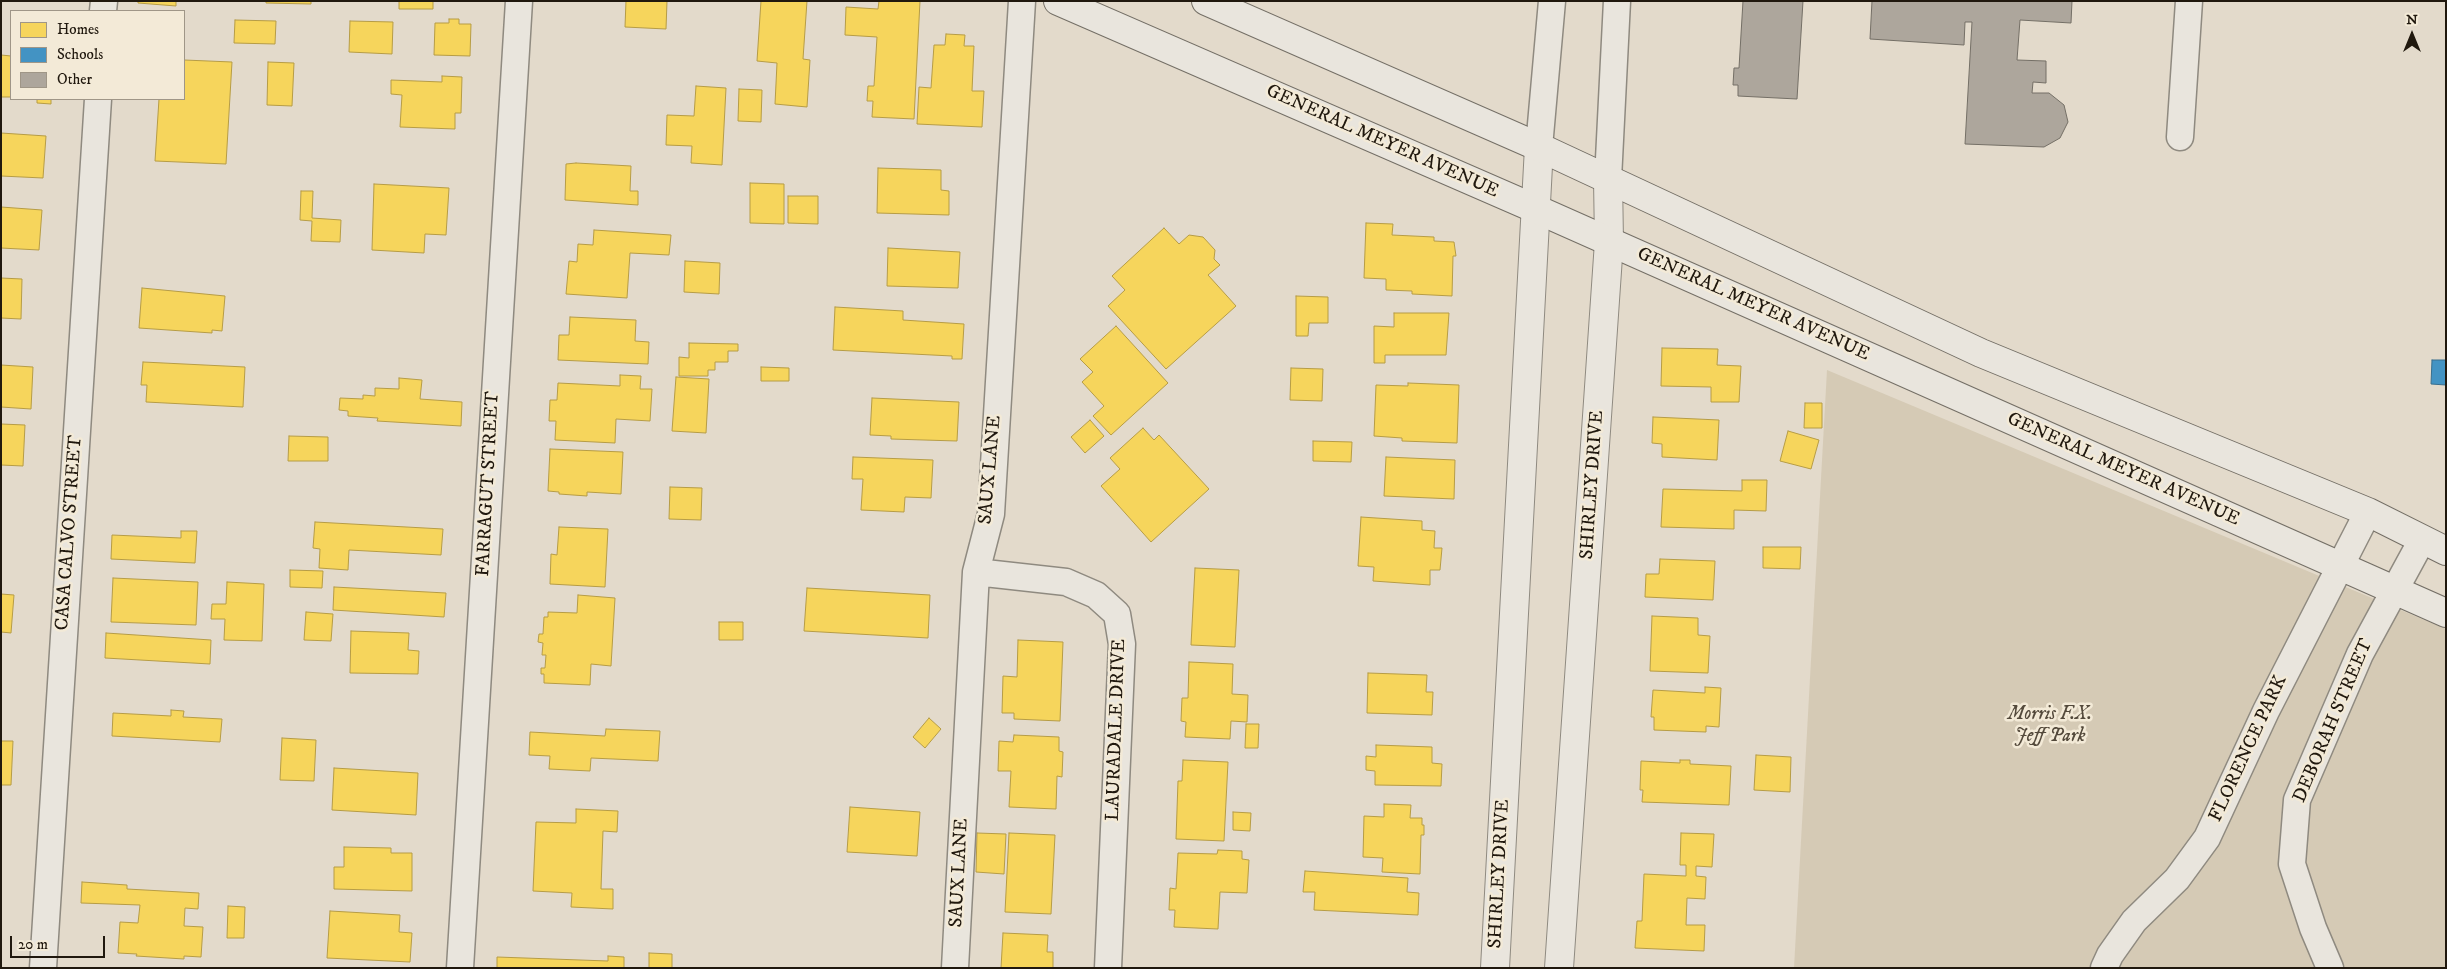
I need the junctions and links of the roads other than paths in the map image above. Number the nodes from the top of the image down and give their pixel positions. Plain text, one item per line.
1 (519, 1) edge
2 (1022, 1) edge
3 (1058, 1) edge
4 (1206, 1) edge
5 (1552, 1) edge
6 (1617, 1) edge
7 (2188, 1) edge
8 (98, 100) edge
9 (2180, 137) dead end
10 (1539, 147) junction
11 (1608, 179) junction
12 (1536, 209) junction
13 (1609, 242) junction
14 (2368, 512) junction
15 (2434, 545) edge
16 (2340, 567) junction
17 (976, 572) junction
18 (2395, 590) junction
19 (2446, 613) edge
20 (43, 968) edge
21 (460, 968) edge
22 (955, 968) edge
23 (1108, 968) edge
24 (1495, 968) edge
25 (1559, 968) edge
26 (2104, 968) edge
27 (2330, 968) edge

1 - 21 street, FARRAGUT STREET
2 - 17 street, SAUX LANE
3 - 12 main road, GENERAL MEYER AVENUE
4 - 10 main road
5 - 10 street, SHIRLEY DRIVE
6 - 11 street, SHIRLEY DRIVE
7 - 9 street
8 - 20 street, CASA CALVO STREET
10 - 11 main road
10 - 12 main road, SHIRLEY DRIVE
11 - 13 main road, SHIRLEY DRIVE
11 - 14 main road
12 - 13 main road, GENERAL MEYER AVENUE
12 - 24 main road, SHIRLEY DRIVE
13 - 16 main road, GENERAL MEYER AVENUE
13 - 25 main road, SHIRLEY DRIVE
14 - 15 main road
14 - 16 street, FLORENCE PARK
15 - 18 street, DEBORAH STREET
16 - 18 main road, GENERAL MEYER AVENUE
16 - 26 street, FLORENCE PARK
17 - 22 street, SAUX LANE
17 - 23 street, LAURADALE DRIVE
18 - 19 main road, GENERAL MEYER AVENUE
18 - 27 street, DEBORAH STREET

